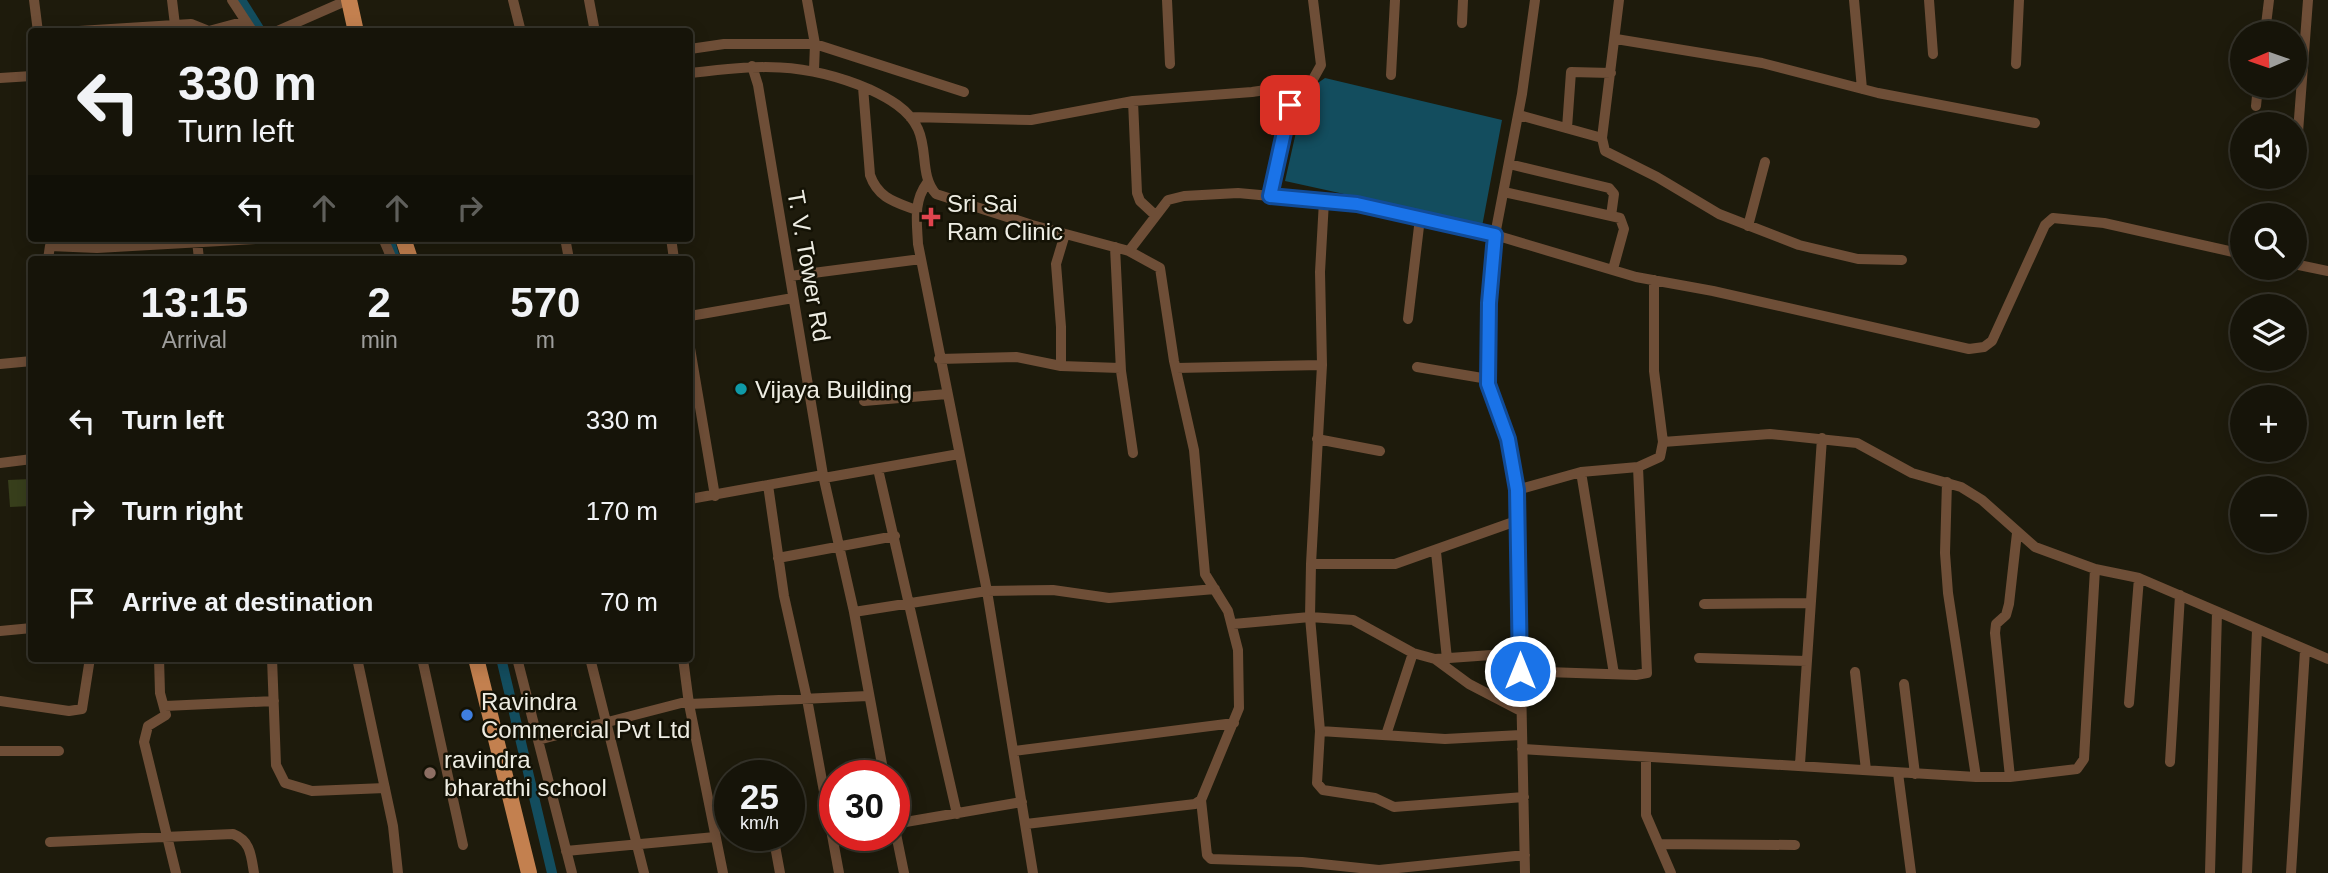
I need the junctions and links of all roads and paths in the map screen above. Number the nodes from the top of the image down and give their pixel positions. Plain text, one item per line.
1 (34, 0) edge
2 (173, 0) edge
3 (232, 0) edge
4 (349, 0) edge
5 (358, 0) edge
6 (513, 0) edge
7 (589, 0) edge
8 (807, 0) edge
9 (1167, 0) edge
10 (1313, 0) edge
11 (1395, 0) edge
12 (1463, 0) edge
13 (1535, 0) edge
14 (1619, 0) edge
15 (1854, 0) edge
16 (1929, 0) edge
17 (2019, 0) edge
18 (2269, 0) edge
19 (2308, 0) edge
20 (246, 21) junction
21 (2266, 21) edge
22 (1462, 23) dead end
23 (175, 25) junction
24 (38, 28) edge
25 (127, 28) edge
26 (201, 28) edge
27 (218, 28) edge
28 (250, 28) edge
29 (284, 28) edge
30 (355, 28) edge
31 (364, 28) edge
32 (520, 28) edge
33 (594, 28) edge
34 (1616, 39) junction
35 (815, 44) junction
36 (693, 49) edge
37 (1933, 54) dead end
38 (1170, 64) dead end
39 (2016, 64) dead end
40 (752, 66) junction
41 (814, 69) junction
42 (693, 73) edge
43 (1611, 73) junction
44 (1391, 75) dead end
45 (28, 76) edge
46 (0, 78) edge
47 (1296, 86) junction
48 (863, 87) junction
49 (1862, 89) junction
50 (964, 92) dead end
51 (2257, 98) edge
52 (1133, 101) junction
53 (2256, 106) dead end
54 (2300, 112) edge
55 (1519, 115) junction
56 (910, 117) junction
57 (2035, 123) dead end
58 (1567, 128) junction
59 (1602, 138) junction
60 (1765, 162) dead end
61 (1509, 164) junction
62 (927, 183) junction
63 (1504, 191) junction
64 (1270, 196) junction
65 (1324, 201) junction
66 (916, 210) junction
67 (1154, 214) junction
68 (1611, 216) junction
69 (1420, 218) junction
70 (1748, 226) junction
71 (1065, 234) junction
72 (1495, 235) junction
73 (183, 242) edge
74 (1115, 247) junction
75 (1129, 251) junction
76 (2230, 251) edge
77 (48, 256) edge
78 (921, 259) junction
79 (1902, 260) dead end
80 (2307, 267) edge
81 (1613, 269) junction
82 (2328, 271) edge
83 (790, 275) junction
84 (1654, 280) junction
85 (793, 298) junction
86 (693, 315) edge
87 (1408, 319) dead end
88 (939, 359) junction
89 (28, 361) edge
90 (0, 364) edge
91 (1322, 365) junction
92 (693, 366) edge
93 (1061, 366) junction
94 (1417, 367) dead end
95 (1120, 368) junction
96 (1176, 368) junction
97 (1488, 379) junction
98 (947, 394) junction
99 (864, 401) dead end
100 (1822, 438) junction
101 (1317, 439) junction
102 (1663, 442) junction
103 (1380, 451) dead end
104 (1133, 453) dead end
105 (959, 454) junction
106 (28, 460) edge
107 (0, 463) edge
108 (1638, 467) junction
109 (878, 469) junction
110 (1581, 472) junction
111 (823, 476) junction
112 (1947, 482) junction
113 (768, 485) junction
114 (1517, 490) junction
115 (715, 496) junction
116 (693, 499) edge
117 (1519, 520) junction
118 (2017, 533) junction
119 (895, 537) junction
120 (839, 548) junction
121 (1436, 552) junction
122 (778, 558) junction
123 (1311, 564) junction
124 (2095, 569) junction
125 (2139, 578) junction
126 (1215, 589) junction
127 (987, 591) junction
128 (2180, 596) junction
129 (911, 603) junction
130 (1810, 603) junction
131 (1704, 604) dead end
132 (854, 612) junction
133 (2217, 612) junction
134 (1310, 617) junction
135 (1233, 624) junction
136 (28, 628) edge
137 (2257, 630) junction
138 (0, 631) edge
139 (2305, 650) junction
140 (1413, 653) junction
141 (1520, 653) junction
142 (1699, 658) dead end
143 (1441, 659) junction
144 (2328, 659) edge
145 (89, 662) edge
146 (159, 662) edge
147 (272, 662) edge
148 (358, 662) edge
149 (423, 662) edge
150 (478, 662) edge
151 (487, 662) edge
152 (518, 662) edge
153 (591, 662) edge
154 (684, 662) edge
155 (1807, 662) junction
156 (1520, 671) junction
157 (1855, 672) dead end
158 (1614, 674) junction
159 (1904, 684) dead end
160 (868, 696) junction
161 (807, 699) junction
162 (0, 701) edge
163 (274, 701) junction
164 (689, 702) junction
165 (2129, 703) dead end
166 (165, 706) junction
167 (1521, 711) junction
168 (608, 722) junction
169 (1234, 723) junction
170 (1320, 732) junction
171 (1521, 735) junction
172 (1387, 736) junction
173 (538, 740) junction
174 (1522, 749) junction
175 (0, 751) edge
176 (59, 751) dead end
177 (1014, 751) junction
178 (1646, 758) junction
179 (819, 760) edge
180 (881, 760) edge
181 (2170, 762) dead end
182 (1800, 764) junction
183 (1866, 770) junction
184 (1898, 773) junction
185 (1915, 774) junction
186 (1976, 776) junction
187 (2010, 777) junction
188 (385, 788) junction
189 (1524, 797) junction
190 (1201, 800) junction
191 (1022, 802) junction
192 (518, 807) junction
193 (957, 814) junction
194 (910, 821) edge
195 (1026, 824) junction
196 (714, 832) edge
197 (168, 836) junction
198 (714, 837) edge
199 (50, 842) dead end
200 (636, 844) junction
201 (1660, 844) junction
202 (463, 845) dead end
203 (1795, 845) dead end
204 (566, 851) junction
205 (718, 851) edge
206 (776, 851) edge
207 (836, 851) edge
208 (900, 851) edge
209 (1525, 855) junction
210 (1245, 859) junction
211 (176, 873) edge
212 (254, 873) edge
213 (398, 873) edge
214 (529, 873) edge
215 (538, 873) edge
216 (572, 873) edge
217 (644, 873) edge
218 (723, 873) edge
219 (780, 873) edge
220 (839, 873) edge
221 (905, 873) edge
222 (1033, 873) edge
223 (1246, 873) edge
224 (1525, 873) edge
225 (1671, 873) edge
226 (1911, 873) edge
227 (2210, 873) edge
228 (2247, 873) edge
229 (2291, 873) edge

1 - 24 street
2 - 23 street
3 - 20 street
4 - 29 street
4 - 30 main road
5 - 31 main road
6 - 32 street
7 - 33 street
8 - 35 street
9 - 38 street
10 - 47 street
11 - 44 street
12 - 22 street
13 - 55 street
14 - 34 street
15 - 49 street
16 - 37 street
17 - 39 street
18 - 21 street
19 - 54 street
20 - 27 street
20 - 28 street
23 - 25 street
23 - 26 street
34 - 43 street
34 - 49 street
35 - 36 street
35 - 41 street
35 - 50 street
40 - 41 street
40 - 42 street
40 - 83 street, T. V. Tower Rd
41 - 48 street
43 - 58 street
43 - 59 street
45 - 46 street
47 - 52 street
47 - 64 street
48 - 56 street
48 - 66 street
49 - 57 street
51 - 53 street
52 - 56 street
52 - 67 street
55 - 58 street
55 - 61 street
56 - 62 street
58 - 59 street
59 - 70 street
60 - 70 street
61 - 63 street
61 - 68 street
62 - 66 street
62 - 71 street
63 - 68 street
63 - 72 street
64 - 65 street
64 - 67 street
65 - 69 street
65 - 91 street
66 - 78 street
67 - 75 street
68 - 81 street
69 - 72 street
69 - 87 street
70 - 79 street
71 - 74 street
71 - 93 street
72 - 81 street
72 - 97 street
73 - 77 street
74 - 75 street
74 - 95 street
75 - 96 street
76 - 84 street
78 - 83 street
78 - 88 street
80 - 82 street
81 - 84 street
83 - 85 street, T. V. Tower Rd
84 - 102 street
85 - 86 street
85 - 111 street, T. V. Tower Rd
88 - 93 street
88 - 98 street
89 - 90 street
91 - 96 street
91 - 101 street
92 - 115 street
93 - 95 street
94 - 97 street
95 - 104 street
96 - 126 street
97 - 114 street
98 - 99 street
98 - 105 street
100 - 102 street
100 - 112 street
100 - 130 street
101 - 103 street
101 - 123 street
102 - 108 street
105 - 109 street
105 - 127 street
106 - 107 street
108 - 110 street
108 - 158 street
109 - 111 street
109 - 119 street
110 - 114 street
110 - 158 street
111 - 113 street
111 - 120 street, T. V. Tower Rd
112 - 118 street
112 - 186 street
113 - 115 street
113 - 122 street
114 - 117 street
115 - 116 street
117 - 121 street
117 - 141 street
118 - 124 street
118 - 187 street
119 - 120 street
119 - 129 street
120 - 122 street
120 - 132 street, T. V. Tower Rd
121 - 123 street
121 - 143 street
122 - 161 street
123 - 134 street
124 - 125 street
124 - 187 street
125 - 128 street
125 - 165 street
126 - 127 street
126 - 135 street
127 - 129 street
127 - 177 street
128 - 133 street
128 - 181 street
129 - 132 street
129 - 193 street
130 - 131 street
130 - 155 street
132 - 160 street, T. V. Tower Rd
133 - 137 street
133 - 227 street
134 - 135 street
134 - 140 street
134 - 170 street
135 - 169 street
136 - 138 street
137 - 139 street
137 - 228 street
139 - 144 street
139 - 229 street
140 - 143 street
140 - 172 street
141 - 143 street
141 - 156 street
142 - 155 street
143 - 167 street
145 - 162 street
146 - 166 street
147 - 163 street
148 - 188 street
149 - 202 street
150 - 192 main road
151 - 192 main road
152 - 173 street
153 - 168 street
154 - 164 street
155 - 182 street
156 - 158 street
156 - 167 street
157 - 183 street
159 - 185 street
160 - 161 street
160 - 180 street, T. V. Tower Rd
161 - 164 street
161 - 179 street
163 - 166 street
163 - 188 street
164 - 168 street
164 - 196 street
166 - 197 street
167 - 171 street
168 - 173 street
168 - 200 street
169 - 177 street
169 - 190 street
170 - 172 street
170 - 189 street
171 - 172 street
171 - 174 street
173 - 204 street
174 - 178 street
174 - 189 street
175 - 176 street
177 - 191 street
178 - 182 street
178 - 201 street
182 - 183 street
183 - 184 street
184 - 185 street
184 - 226 street
185 - 186 street
186 - 187 street
188 - 213 street
189 - 209 street
190 - 195 street
190 - 210 street
191 - 193 street
191 - 195 street
192 - 214 main road
192 - 215 main road
193 - 194 street
195 - 222 street
197 - 199 street
197 - 211 street
197 - 212 street
198 - 200 street
200 - 204 street
200 - 217 street
201 - 203 street
201 - 225 street
204 - 216 street
205 - 218 street
206 - 219 street
207 - 220 street
208 - 221 street
209 - 210 street
209 - 224 street
210 - 223 street

